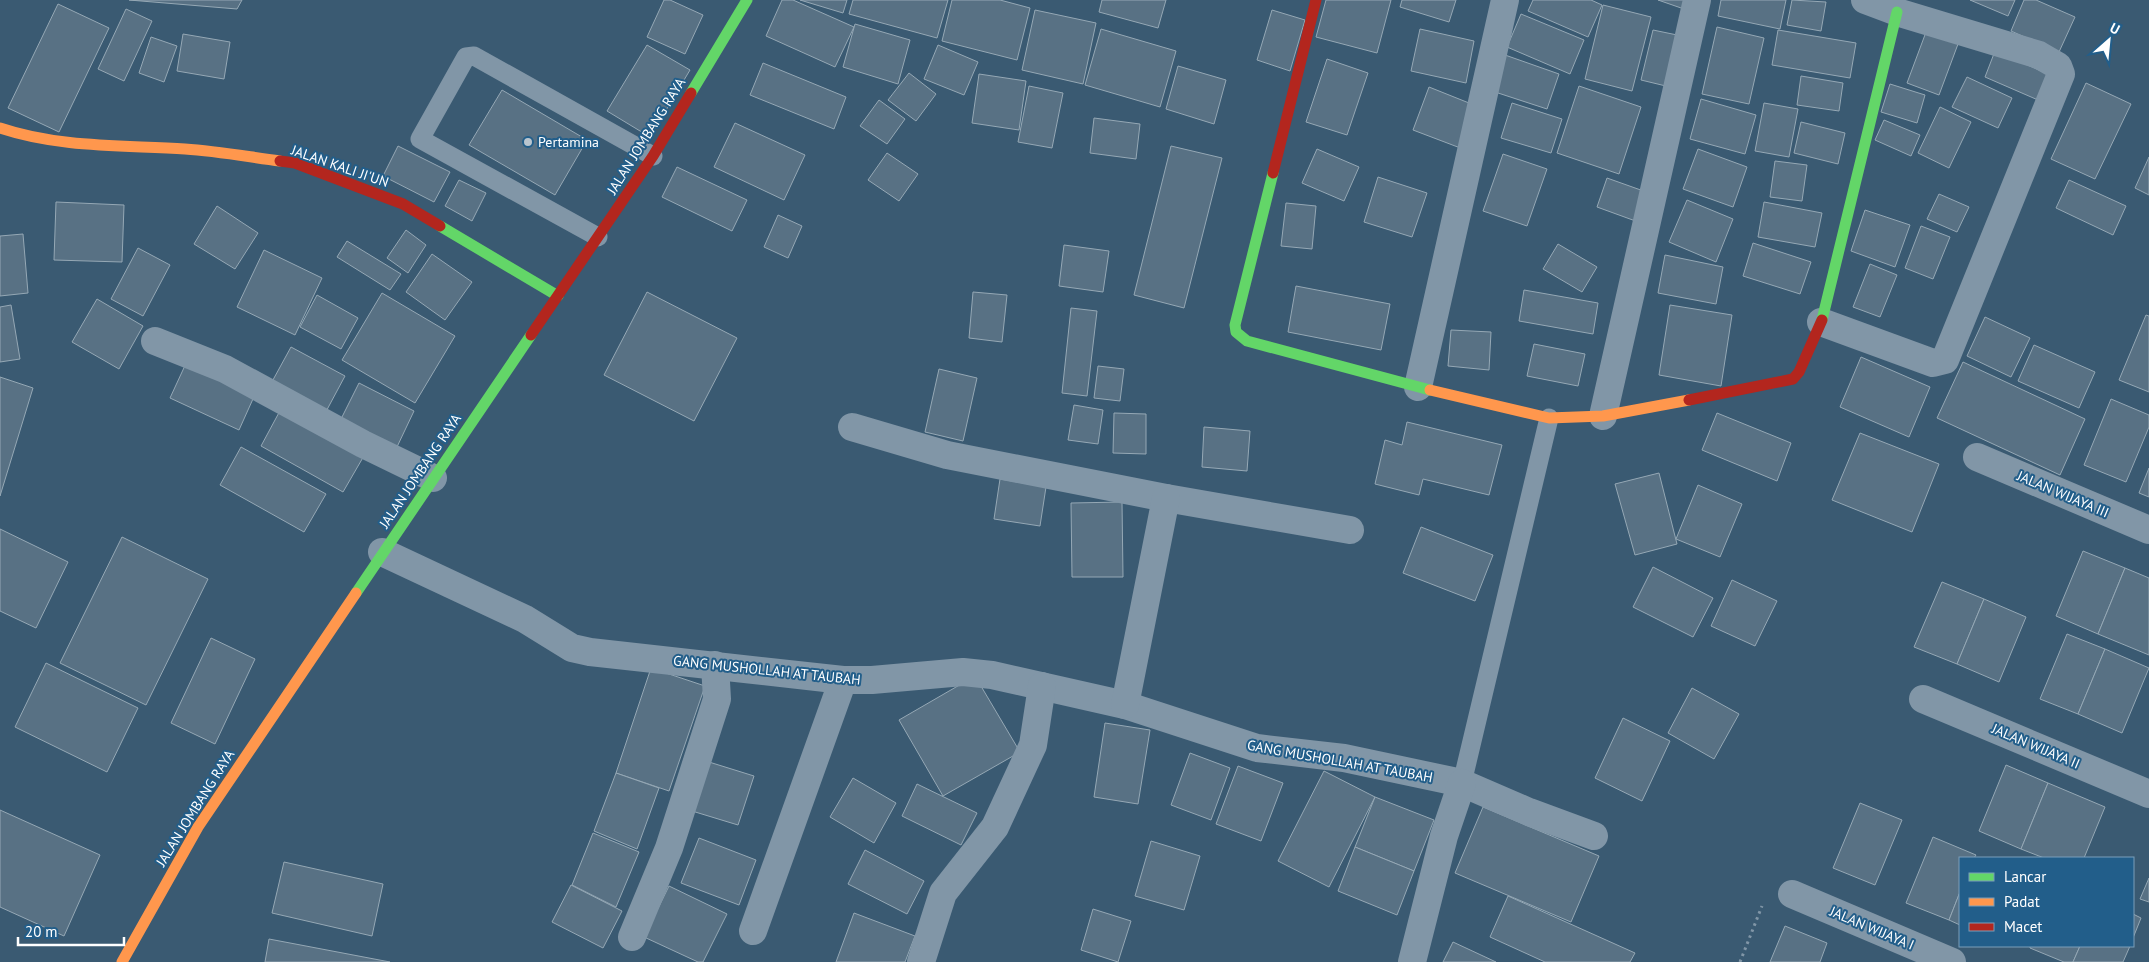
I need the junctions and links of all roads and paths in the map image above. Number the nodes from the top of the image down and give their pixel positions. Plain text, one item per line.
1 (748, 0) edge
2 (1316, 0) edge
3 (1505, 0) edge
4 (1698, 0) edge
5 (1865, 0) edge
6 (1897, 12) junction
7 (0, 128) edge
8 (654, 156) junction
9 (598, 237) junction
10 (558, 296) junction
11 (1821, 322) junction
12 (155, 341) dead end
13 (1418, 387) junction
14 (1603, 416) junction
15 (1549, 418) junction
16 (852, 427) dead end
17 (1977, 457) dead end
18 (433, 478) junction
19 (1166, 498) junction
20 (1350, 530) dead end
21 (2149, 530) edge
22 (382, 552) junction
23 (715, 666) junction
24 (843, 680) junction
25 (1042, 686) junction
26 (1923, 699) dead end
27 (1125, 705) junction
28 (1462, 783) junction
29 (2149, 794) edge
30 (1594, 836) dead end
31 (1792, 894) joint
32 (753, 931) dead end
33 (632, 937) dead end
34 (122, 962) edge
35 (921, 962) edge
36 (1412, 962) edge
37 (1740, 962) edge
38 (1952, 962) edge

1 - 8 street, JALAN JOMBANG RAYA
2 - 13 street
3 - 13 street
4 - 14 street
5 - 6 street
6 - 11 street
6 - 11 street
7 - 10 street, JALAN KALI JI'UN
8 - 9 street, JALAN JOMBANG RAYA
8 - 9 lane
9 - 10 street, JALAN JOMBANG RAYA
10 - 18 street, JALAN JOMBANG RAYA
11 - 14 street
12 - 18 street
13 - 15 street
14 - 15 street
15 - 28 lane
16 - 19 street
17 - 21 street, JALAN WIJAYA III
18 - 22 street, JALAN JOMBANG RAYA
19 - 20 street
19 - 27 street
22 - 23 street, GANG MUSHOLLAH AT TAUBAH
22 - 34 street, JALAN JOMBANG RAYA
23 - 24 street, GANG MUSHOLLAH AT TAUBAH
23 - 33 street
24 - 25 street, GANG MUSHOLLAH AT TAUBAH
24 - 32 street
25 - 27 street, GANG MUSHOLLAH AT TAUBAH
25 - 35 street
26 - 29 street, JALAN WIJAYA II
27 - 28 street, GANG MUSHOLLAH AT TAUBAH
28 - 30 street, GANG MUSHOLLAH AT TAUBAH
28 - 36 street
31 - 37 path
31 - 38 street, JALAN WIJAYA I

